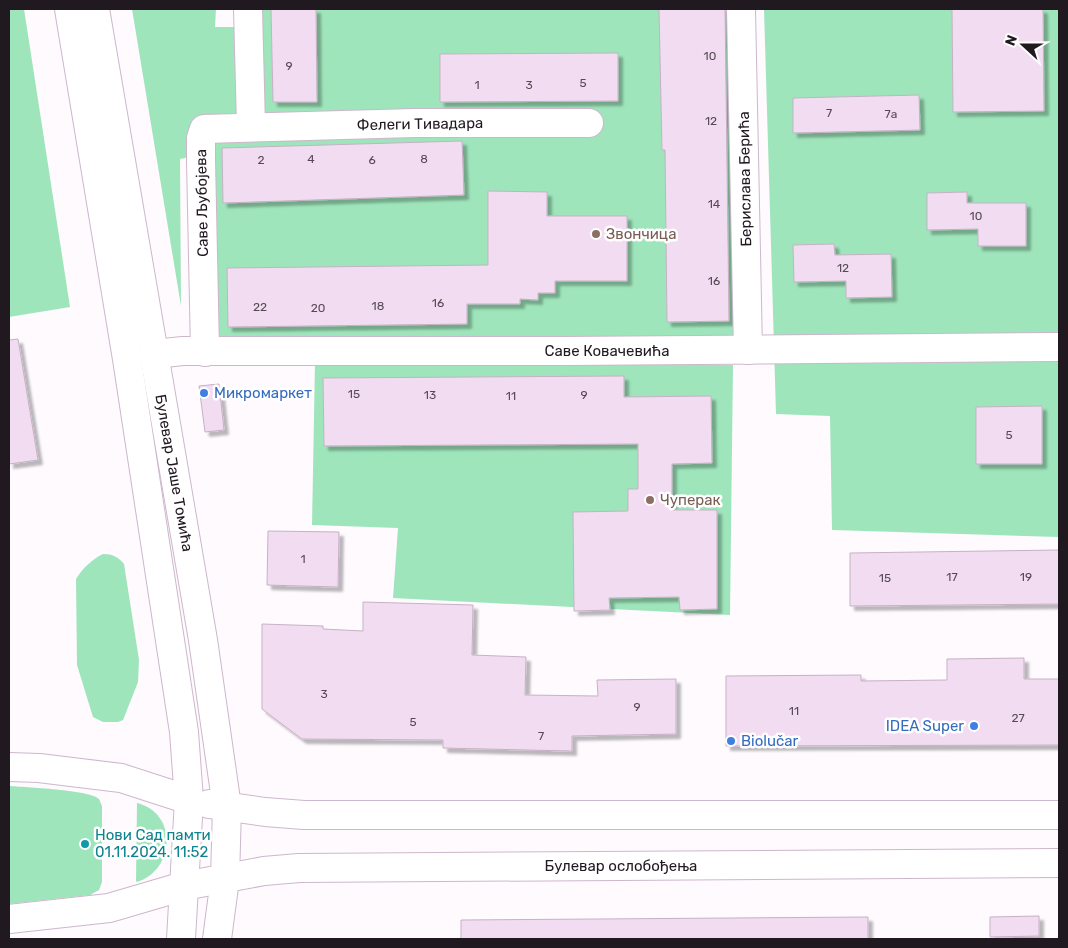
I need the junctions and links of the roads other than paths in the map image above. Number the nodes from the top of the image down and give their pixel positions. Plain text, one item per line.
1 (69, 9) edge
2 (95, 9) edge
3 (248, 9) edge
4 (741, 9) edge
5 (590, 123) dead end
6 (251, 127) junction
7 (1059, 347) edge
8 (748, 350) junction
9 (205, 352) junction
10 (154, 354) junction
11 (9, 767) edge
12 (189, 800) junction
13 (227, 807) junction
14 (1059, 815) edge
15 (1059, 863) edge
16 (225, 878) junction
17 (184, 886) junction
18 (9, 919) edge
19 (181, 939) edge
20 (217, 939) edge

1 - 12 main road, Булевар Јаше Томића
2 - 10 main road, Булевар Јаше Томића
3 - 6 main road
4 - 8 main road, Берислава Берића
5 - 6 main road, Фелеги Тивадара
6 - 9 main road, Саве Љубојева
7 - 8 main road, Саве Ковачевића
8 - 9 main road, Саве Ковачевића
9 - 10 main road, Саве Ковачевића
10 - 13 main road, Булевар Јаше Томића
11 - 12 main road
12 - 13 main road
12 - 17 main road, Булевар Јаше Томића
13 - 14 main road
13 - 16 main road, Булевар Јаше Томића
15 - 16 main road, Булевар ослобођења
16 - 17 main road, Булевар ослобођења
16 - 20 main road, Булевар Јаше Томића
17 - 18 main road, Булевар ослобођења
17 - 19 main road, Булевар Јаше Томића

